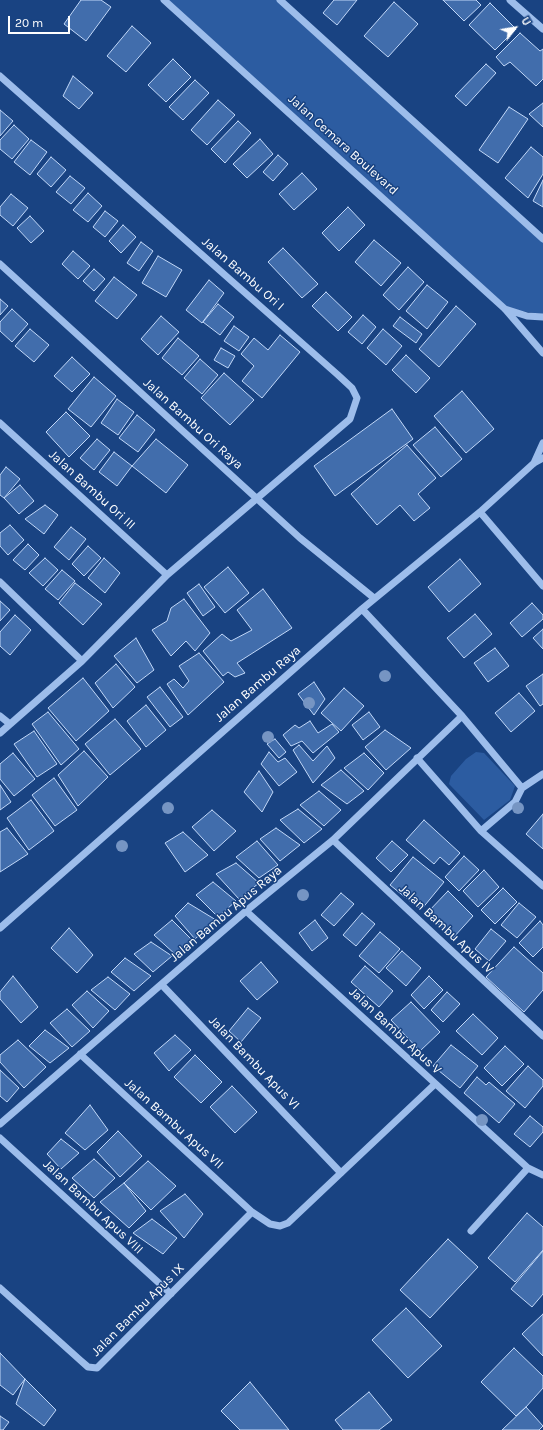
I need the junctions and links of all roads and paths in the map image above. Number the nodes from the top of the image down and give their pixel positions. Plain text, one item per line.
1 (164, 0) edge
2 (280, 0) edge
3 (510, 0) edge
4 (543, 29) edge
5 (0, 76) edge
6 (543, 239) edge
7 (0, 264) edge
8 (505, 309) junction
9 (543, 317) edge
10 (543, 353) edge
11 (0, 423) edge
12 (543, 443) edge
13 (543, 458) edge
14 (534, 463) junction
15 (258, 499) junction
16 (480, 512) junction
17 (167, 576) junction
18 (0, 582) edge
19 (543, 586) edge
20 (374, 598) junction
21 (362, 608) junction
22 (82, 661) junction
23 (0, 716) edge
24 (462, 716) junction
25 (10, 724) junction
26 (0, 733) edge
27 (417, 758) junction
28 (543, 774) edge
29 (522, 788) junction
30 (481, 831) junction
31 (333, 840) junction
32 (543, 886) edge
33 (246, 911) junction
34 (0, 928) edge
35 (162, 985) junction
36 (543, 1036) edge
37 (80, 1054) junction
38 (435, 1084) junction
39 (0, 1124) edge
40 (0, 1138) edge
41 (528, 1168) junction
42 (342, 1173) junction
43 (543, 1175) edge
44 (252, 1212) junction
45 (471, 1231) dead end
46 (0, 1288) edge
47 (171, 1294) junction

1 - 8 street, Jalan Cemara Boulevard
2 - 6 street
3 - 4 street
5 - 15 street, Jalan Bambu Ori I
7 - 15 street, Jalan Bambu Ori Raya
8 - 9 street, Jalan Cemara Boulevard
8 - 10 street, Jalan Cemara Boulevard
11 - 17 street, Jalan Bambu Ori III
12 - 14 street, Jalan Bambu Raya
13 - 14 street, Jalan Bambu Raya
14 - 16 street, Jalan Bambu Raya
15 - 17 street, Jalan Bambu Ori I
15 - 20 street, Jalan Bambu Ori Raya
16 - 19 street
16 - 20 street, Jalan Bambu Raya
17 - 22 street, Jalan Bambu Ori I
18 - 22 street
20 - 21 street, Jalan Bambu Raya
21 - 24 street
21 - 34 street, Jalan Bambu Raya
22 - 25 street, Jalan Bambu Ori I
23 - 25 street
24 - 27 street, Jalan Bambu Apus Raya
24 - 29 street
25 - 26 street, Jalan Bambu Ori I
27 - 30 street
27 - 31 street, Jalan Bambu Apus Raya
28 - 29 street
29 - 30 street
30 - 32 street
31 - 33 street, Jalan Bambu Apus Raya
31 - 36 street, Jalan Bambu Apus IV
33 - 35 street, Jalan Bambu Apus Raya
33 - 38 street, Jalan Bambu Apus V
35 - 37 street, Jalan Bambu Apus Raya
35 - 42 street, Jalan Bambu Apus VI
37 - 39 street, Jalan Bambu Apus Raya
37 - 44 street, Jalan Bambu Apus VII
38 - 41 street, Jalan Bambu Apus V
38 - 42 street, Jalan Bambu Apus VII
40 - 47 street, Jalan Bambu Apus VIII
41 - 43 street, Jalan Bambu Apus V
41 - 45 street
42 - 44 street, Jalan Bambu Apus VII
44 - 47 street, Jalan Bambu Apus IX
46 - 47 street, Jalan Bambu Apus IX

